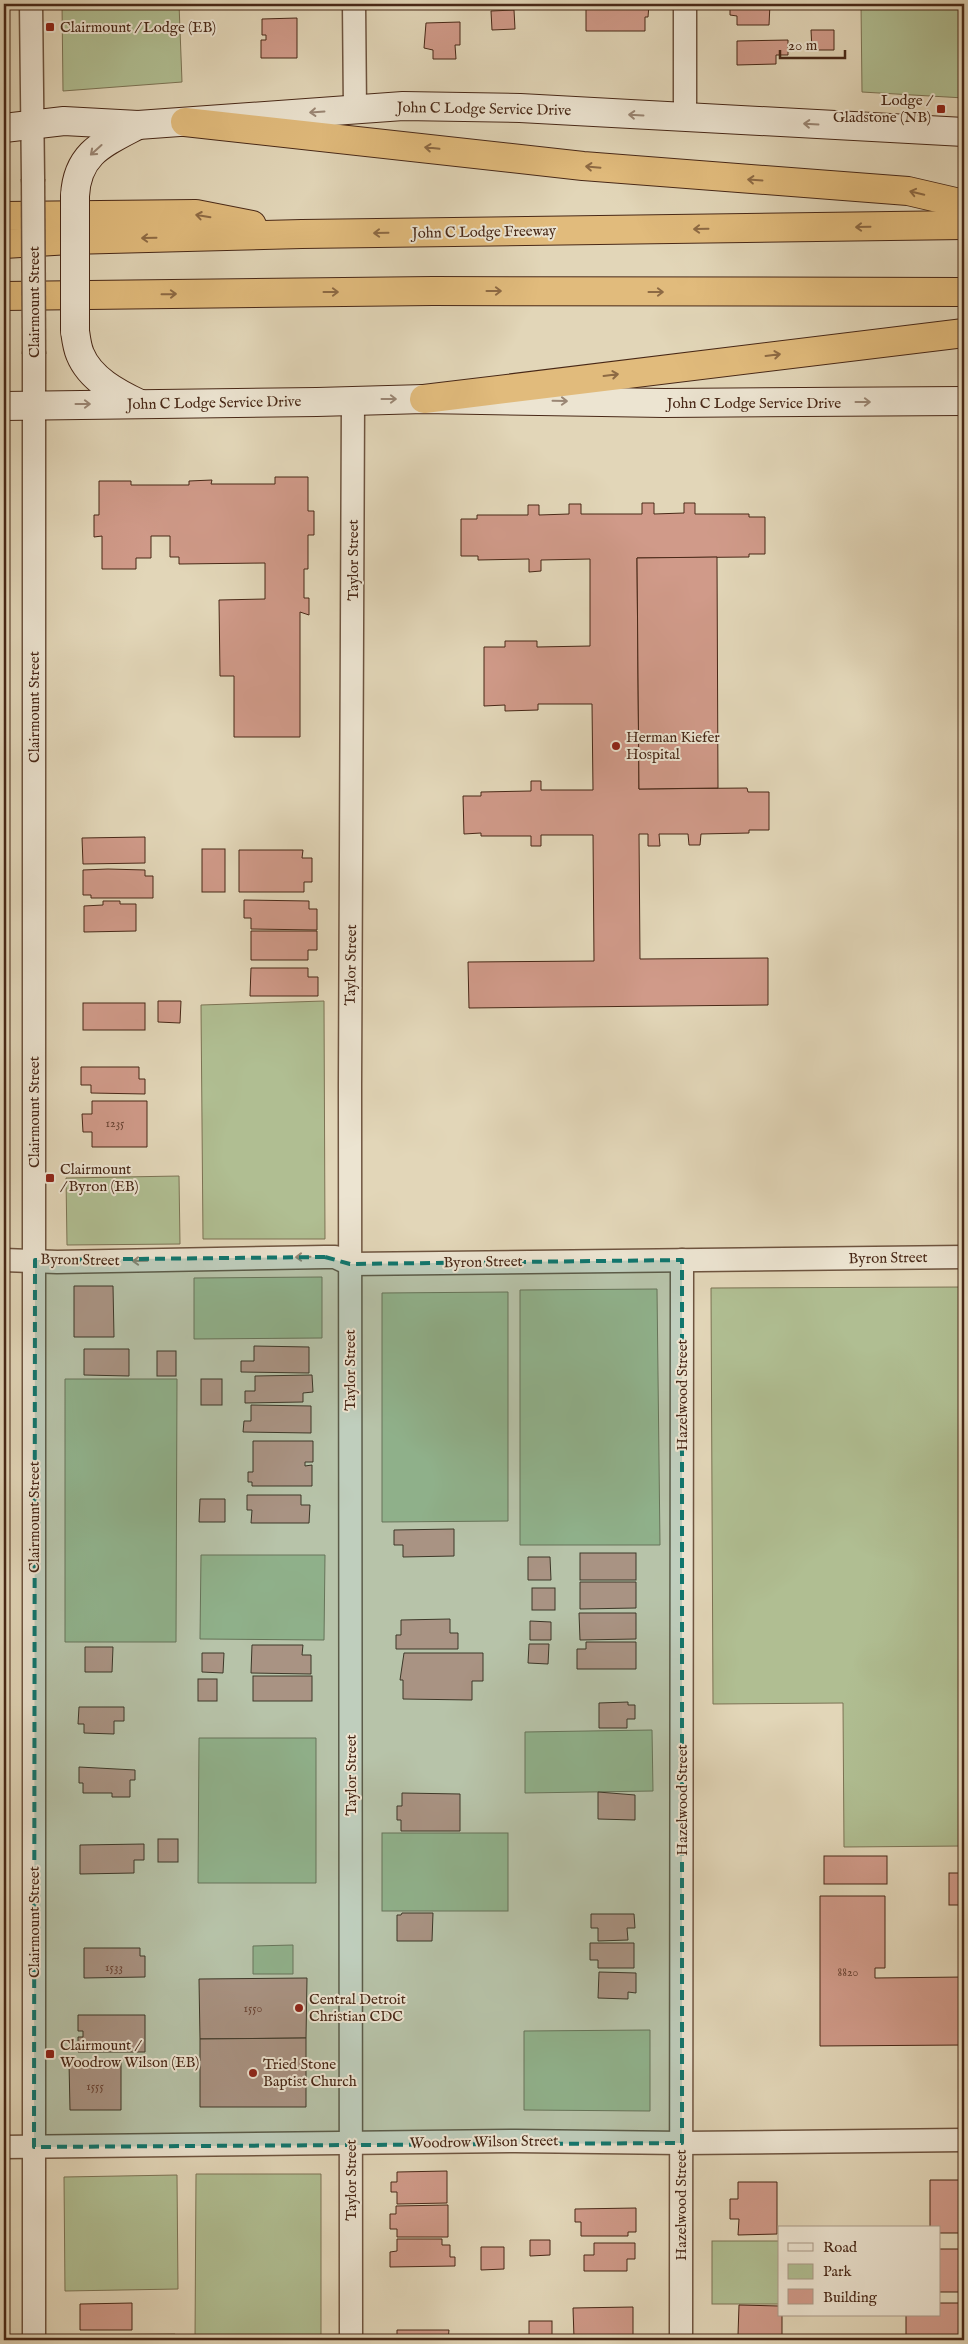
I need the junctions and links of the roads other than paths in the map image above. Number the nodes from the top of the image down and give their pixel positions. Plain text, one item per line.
1 (31, 4) edge
2 (354, 4) edge
3 (685, 4) edge
4 (355, 110) junction
5 (685, 117) junction
6 (185, 122) junction
7 (32, 125) junction
8 (138, 125) junction
9 (4, 128) edge
10 (964, 132) edge
11 (964, 204) edge
12 (4, 216) edge
13 (964, 225) edge
14 (302, 234) junction
15 (4, 244) edge
16 (964, 292) edge
17 (4, 296) edge
18 (964, 333) edge
19 (424, 399) junction
20 (353, 400) junction
21 (964, 401) edge
22 (141, 404) junction
23 (34, 405) junction
24 (4, 406) edge
25 (964, 1257) edge
26 (4, 1260) edge
27 (35, 1260) junction
28 (682, 1260) junction
29 (350, 1264) junction
30 (964, 2140) edge
31 (682, 2143) junction
32 (351, 2144) junction
33 (4, 2147) edge
34 (34, 2147) junction
35 (34, 2340) edge
36 (351, 2340) edge
37 (681, 2340) edge

1 - 7 street, Clairmount Street
2 - 4 street
3 - 5 street
5 -> 4 main road, John C Lodge Service Drive
4 -> 6 main road, John C Lodge Service Drive
10 -> 5 main road, John C Lodge Service Drive
6 - 8 main road, John C Lodge Service Drive
11 -> 6 highway
7 - 8 main road, John C Lodge Service Drive
7 - 9 main road, John C Lodge Service Drive
7 - 23 street, Clairmount Street, bridge
8 -> 22 main road, bridge
14 -> 12 highway
13 -> 14 highway, John C Lodge Freeway
14 -> 15 highway, John C Lodge Freeway
17 -> 16 highway
19 -> 18 highway
20 -> 19 main road, John C Lodge Service Drive
19 -> 21 main road, John C Lodge Service Drive
20 - 22 main road, John C Lodge Service Drive
20 - 29 street, Taylor Street
23 -> 22 main road, John C Lodge Service Drive
23 - 24 main road, John C Lodge Service Drive
23 - 27 street, Clairmount Street
25 - 28 street, Byron Street
26 - 27 street, Byron Street
29 -> 27 street, Byron Street
27 - 34 street, Clairmount Street
28 - 29 street, Byron Street
28 - 31 street, Hazelwood Street
29 - 32 street, Taylor Street
30 - 31 street, Woodrow Wilson Street
31 - 32 street, Woodrow Wilson Street
31 - 37 street, Hazelwood Street
32 - 34 street, Woodrow Wilson Street
32 - 36 street, Taylor Street
33 - 34 street, Woodrow Wilson Street
34 - 35 street, Clairmount Street

